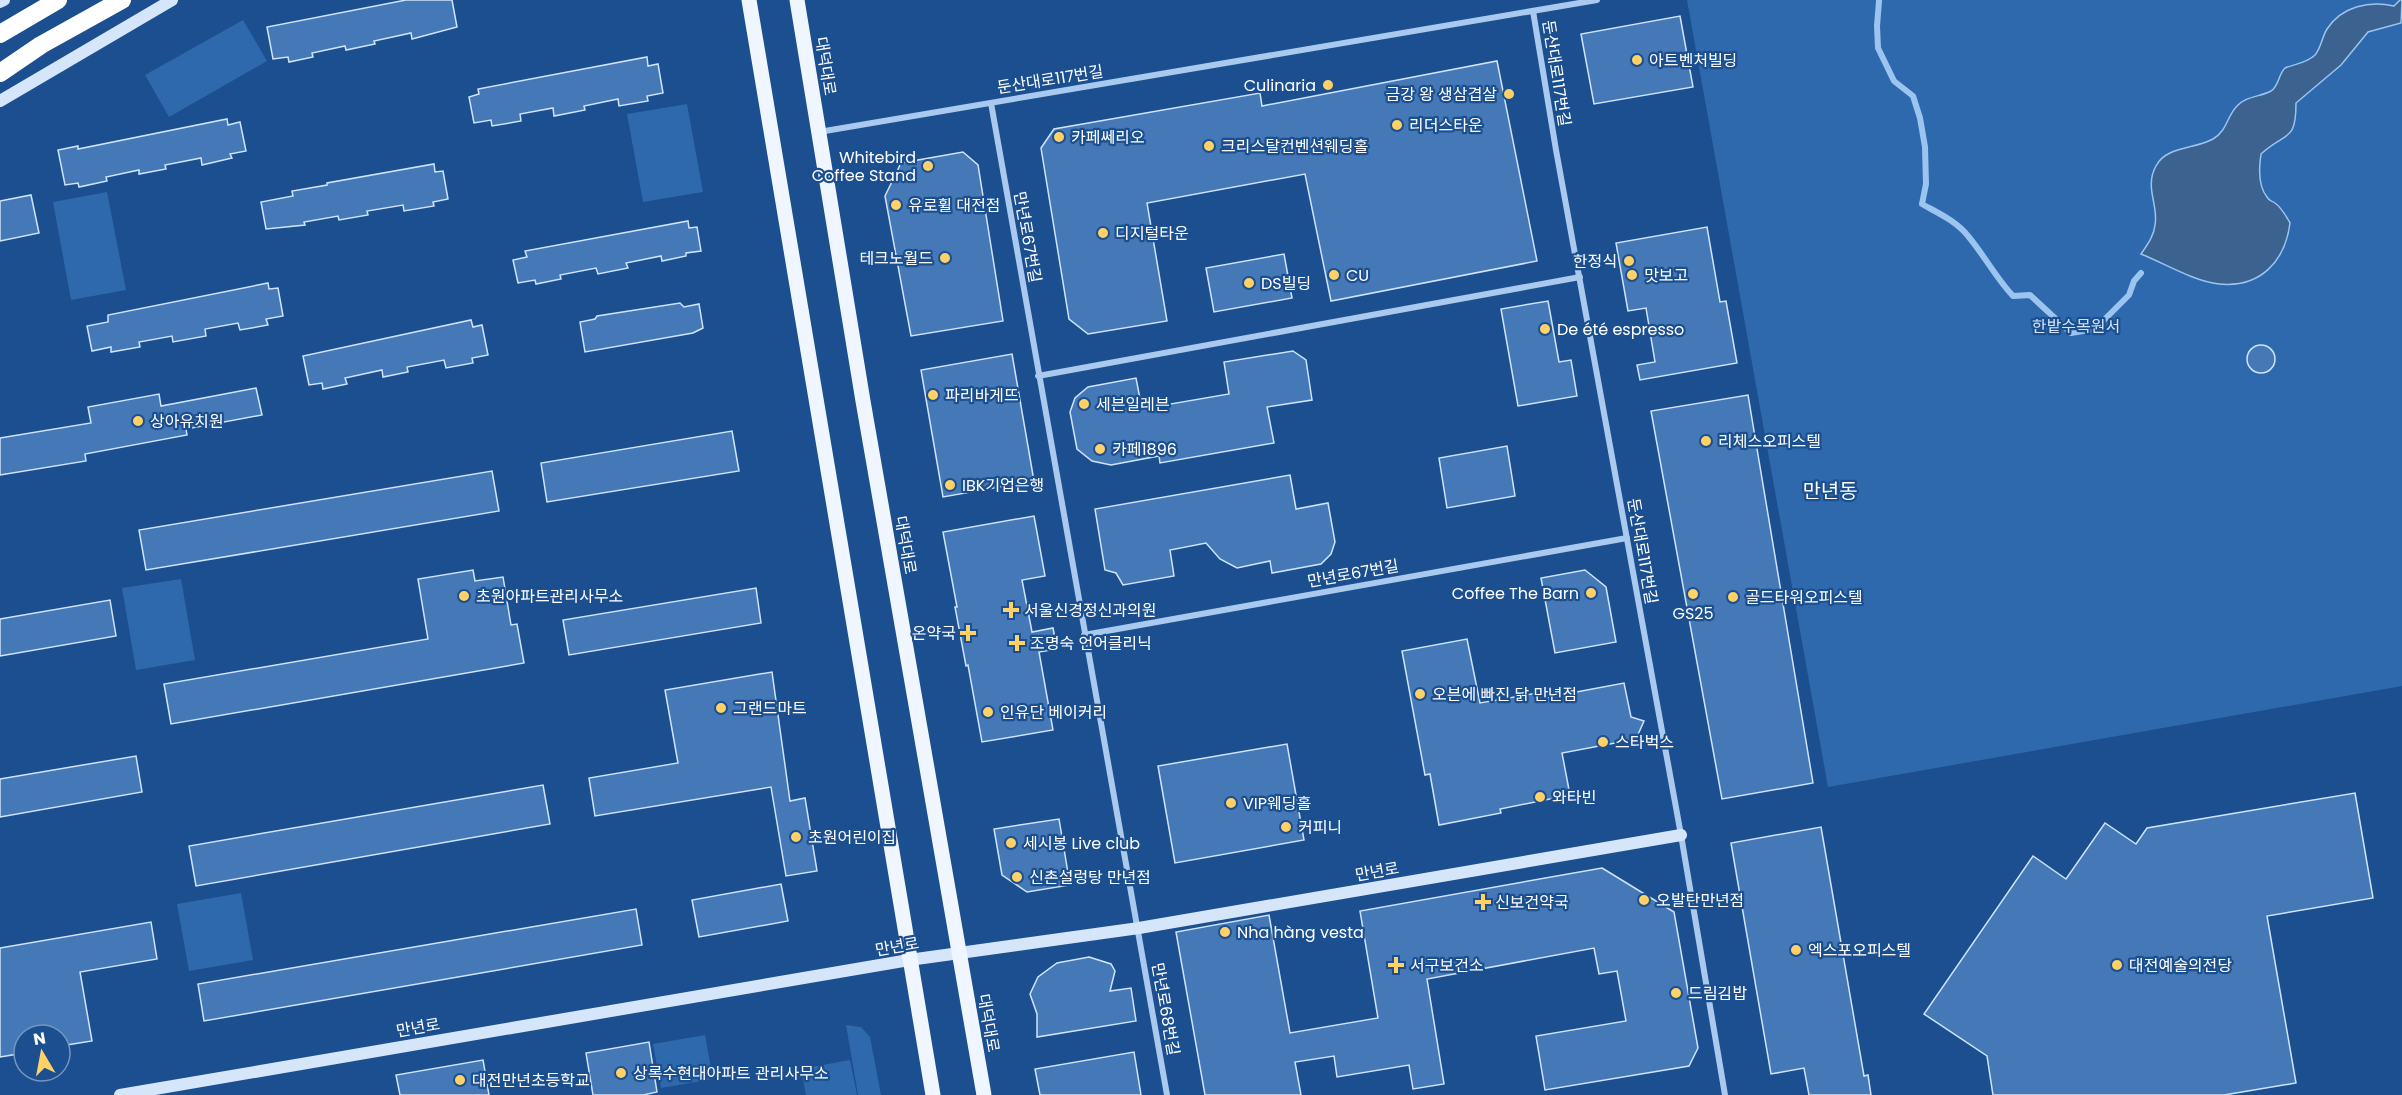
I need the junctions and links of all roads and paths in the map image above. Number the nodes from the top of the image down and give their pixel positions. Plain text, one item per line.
1 (58, 0) edge
2 (122, 0) edge
3 (172, 0) edge
4 (749, 0) edge
5 (797, 0) edge
6 (1597, 0) edge
7 (1533, 11) junction
8 (0, 34) edge
9 (0, 73) edge
10 (0, 101) edge
11 (991, 103) junction
12 (819, 132) junction
13 (1580, 277) junction
14 (1038, 376) junction
15 (1627, 538) junction
16 (1084, 635) junction
17 (1681, 836) junction
18 (1138, 928) junction
19 (958, 953) junction
20 (909, 960) junction
21 (146, 1093) edge
22 (120, 1095) edge
23 (933, 1095) edge
24 (984, 1095) edge
25 (1167, 1095) edge
26 (1725, 1095) edge

1 - 8 highway
2 - 9 highway
3 - 10 street
4 - 20 main road
5 - 12 main road, 대덕대로
6 - 7 street, 둔산대로117번길
7 - 11 street, 둔산대로117번길
7 - 13 street, 둔산대로117번길
11 - 12 street, 둔산대로117번길
11 - 14 street, 만년로67번길
12 - 19 main road, 대덕대로
13 - 14 street
13 - 15 street, 둔산대로117번길
14 - 16 street, 만년로67번길
15 - 16 street, 만년로67번길
15 - 17 street, 둔산대로117번길
16 - 18 street, 만년로67번길
17 - 18 street, 만년로
17 - 26 street, 둔산대로117번길
18 - 19 street, 만년로
18 - 25 street, 만년로68번길
19 - 20 street, 만년로
19 - 24 main road, 대덕대로
20 - 21 street, 만년로
20 - 23 main road
21 - 22 street, 만년로

